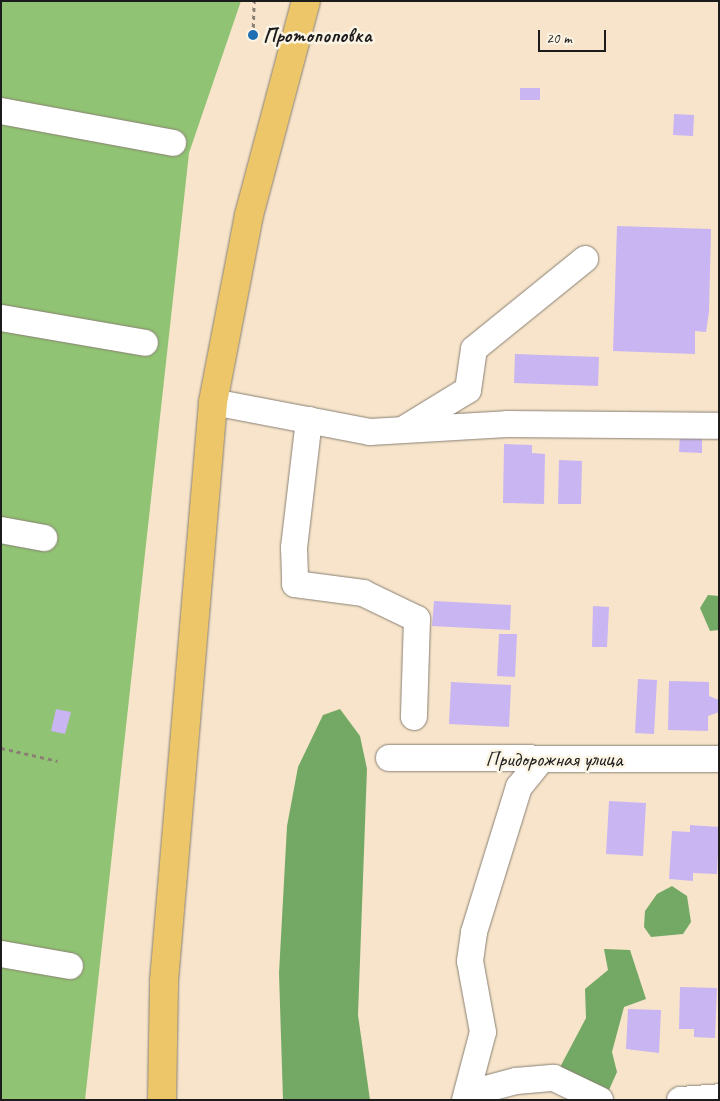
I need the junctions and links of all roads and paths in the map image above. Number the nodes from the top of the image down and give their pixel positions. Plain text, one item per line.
1 (254, 1) edge
2 (306, 1) edge
3 (253, 35) dead end
4 (1, 111) edge
5 (173, 143) dead end
6 (585, 259) dead end
7 (1, 318) edge
8 (145, 343) dead end
9 (213, 402) junction
10 (309, 420) junction
11 (719, 426) edge
12 (399, 432) junction
13 (1, 530) edge
14 (44, 538) dead end
15 (414, 717) dead end
16 (1, 748) edge
17 (389, 758) dead end
18 (542, 758) junction
19 (719, 759) edge
20 (58, 761) dead end
21 (1, 954) edge
22 (70, 966) dead end
23 (466, 1097) edge
24 (719, 1097) edge
25 (162, 1100) edge
26 (600, 1100) edge
27 (680, 1100) edge

1 - 3 path
2 - 9 highway
4 - 5 street
6 - 12 street
7 - 8 street
9 - 10 street
9 - 25 highway
10 - 12 street
10 - 15 street
11 - 12 street
13 - 14 street
16 - 20 path
17 - 18 street, Придорожная улица
18 - 19 street, Придорожная улица
18 - 23 street
21 - 22 street
23 - 26 street
24 - 27 street

